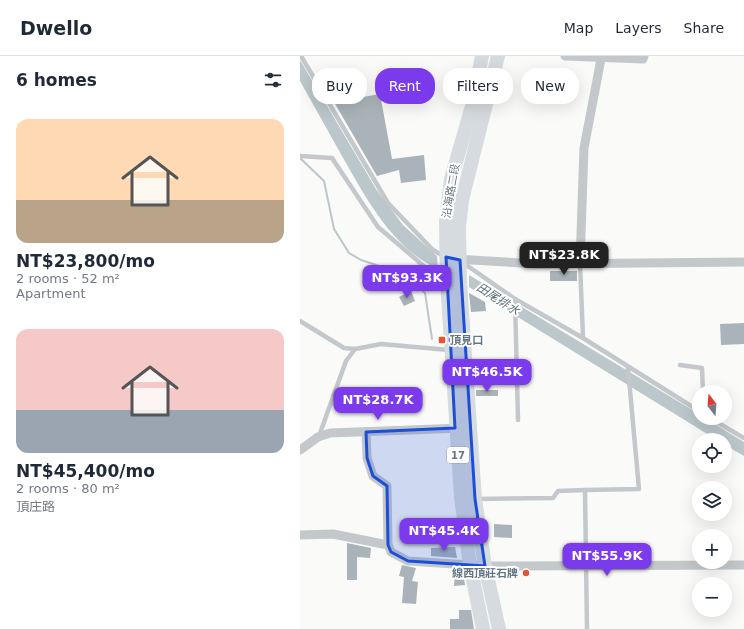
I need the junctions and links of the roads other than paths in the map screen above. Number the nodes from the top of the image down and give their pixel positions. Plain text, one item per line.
1 (301, 56) edge
2 (482, 56) edge
3 (498, 56) edge
4 (565, 56) edge
5 (644, 56) edge
6 (601, 59) junction
7 (479, 106) junction
8 (300, 156) edge
9 (453, 259) junction
10 (744, 262) edge
11 (580, 263) junction
12 (454, 282) junction
13 (515, 299) junction
14 (300, 321) edge
15 (583, 338) junction
16 (355, 349) junction
17 (458, 350) junction
18 (680, 365) dead end
19 (628, 368) junction
20 (703, 385) edge
21 (692, 407) edge
22 (518, 420) dead end
23 (722, 425) edge
24 (462, 428) junction
25 (366, 432) junction
26 (318, 437) junction
27 (744, 438) edge
28 (300, 450) edge
29 (585, 490) junction
30 (475, 500) junction
31 (300, 535) edge
32 (388, 545) junction
33 (470, 565) junction
34 (744, 565) edge
35 (485, 566) junction
36 (586, 567) junction
37 (484, 629) edge
38 (499, 629) edge
39 (587, 629) edge

1 - 9 lane
2 - 7 main road, 17
3 - 7 main road, 17
4 - 6 street
5 - 6 street
6 - 11 street
7 - 9 main road, 沿海路二段 / 17
8 - 12 lane
9 - 11 street
9 - 12 main road, 17
9 - 13 lane
10 - 11 street
11 - 15 lane
12 - 17 main road, 17
13 - 15 lane
13 - 22 lane
14 - 16 lane
15 - 19 lane
16 - 17 lane
16 - 26 lane
17 - 24 main road, 17
18 - 20 lane
19 - 21 lane
19 - 29 lane
23 - 27 lane
24 - 25 street
24 - 30 main road, 17
24 - 33 main road, 17
25 - 26 street
25 - 32 street
26 - 28 street
29 - 30 lane
29 - 36 lane
30 - 35 main road, 17
31 - 32 street
32 - 33 street
33 - 35 street
33 - 37 main road, 17
34 - 36 street
35 - 36 street
35 - 38 main road, 17
36 - 39 lane

